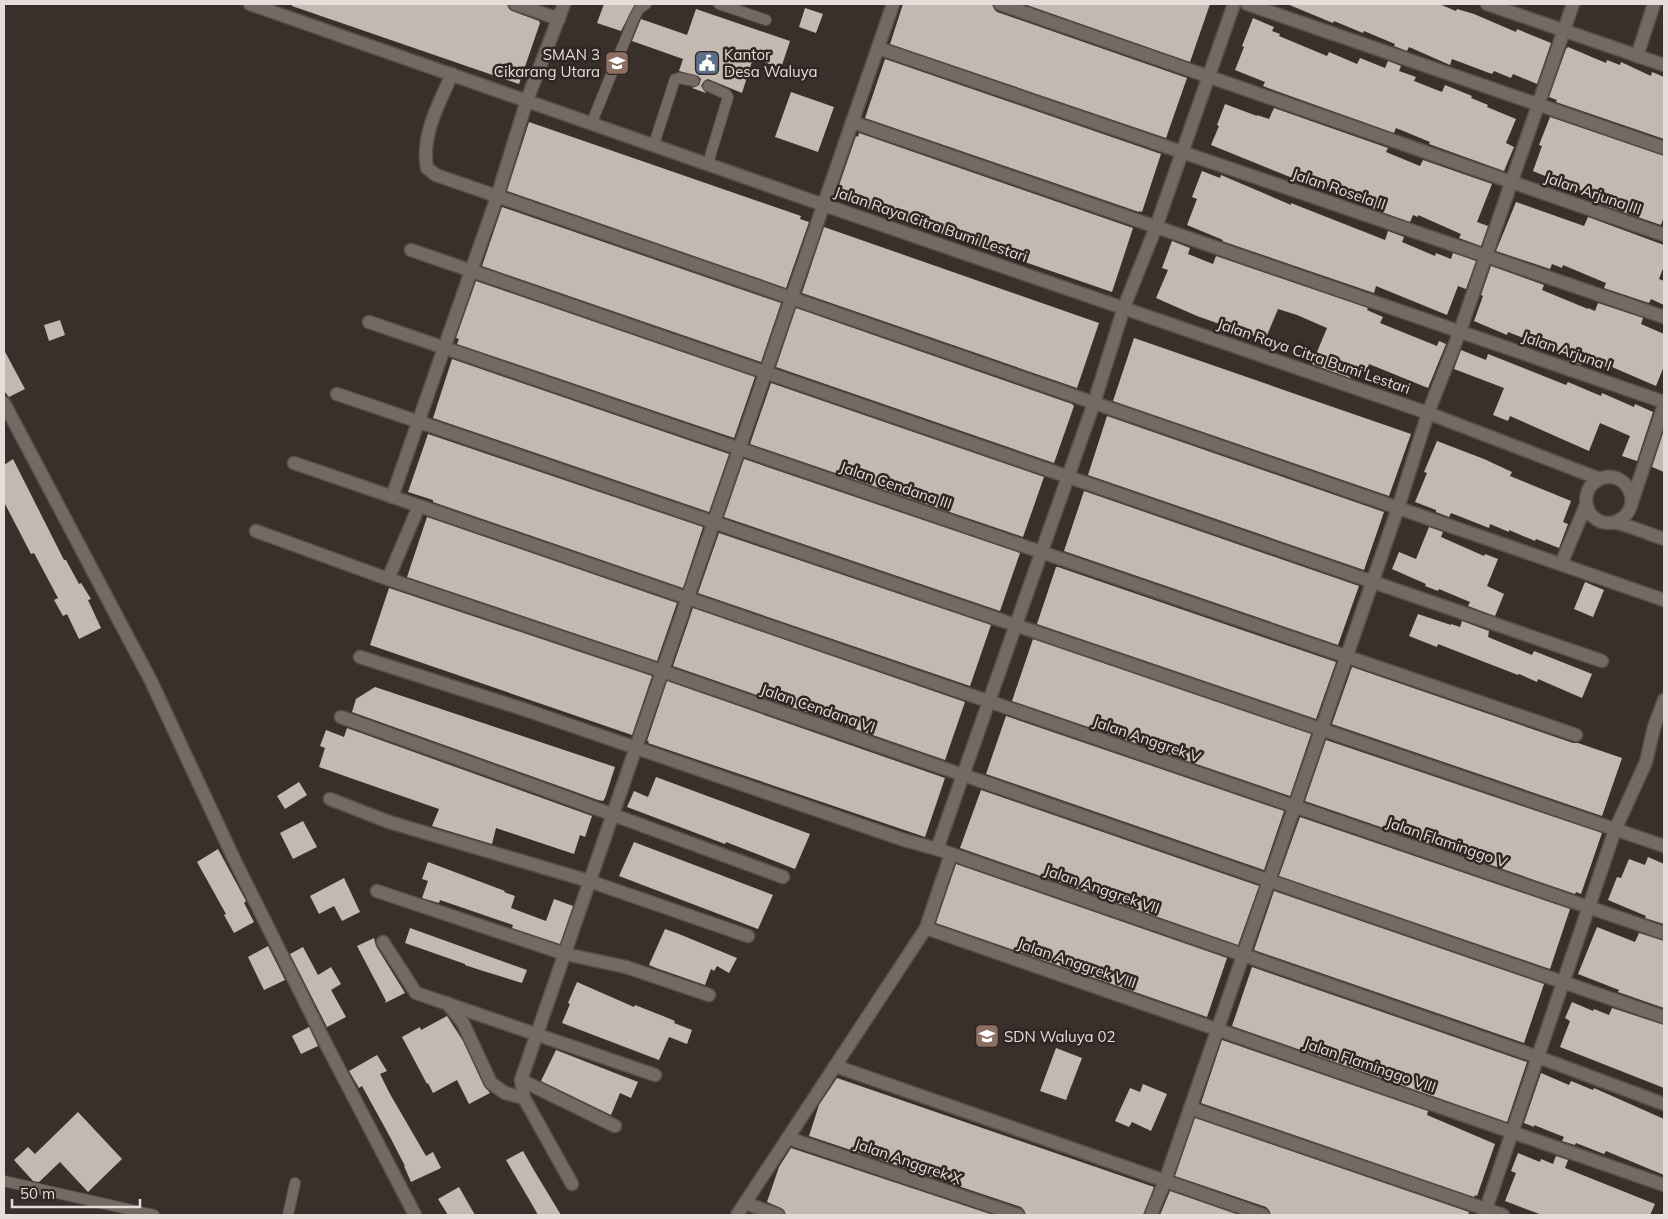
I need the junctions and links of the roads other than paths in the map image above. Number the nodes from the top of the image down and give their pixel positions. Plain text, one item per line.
1 (250, 4) edge
2 (515, 4) edge
3 (564, 4) edge
4 (646, 4) edge
5 (719, 4) edge
6 (893, 4) edge
7 (1000, 4) edge
8 (1234, 4) edge
9 (1246, 4) edge
10 (1486, 4) edge
11 (1573, 4) edge
12 (1654, 4) edge
13 (559, 19) junction
14 (766, 20) dead end
15 (1564, 31) junction
16 (878, 48) junction
17 (1636, 56) junction
18 (1664, 65) edge
19 (452, 74) junction
20 (1209, 76) junction
21 (694, 81) dead end
22 (708, 86) dead end
23 (527, 100) junction
24 (1538, 104) junction
25 (592, 122) junction
26 (852, 122) junction
27 (654, 144) junction
28 (1664, 148) edge
29 (1182, 152) junction
30 (708, 163) junction
31 (1511, 182) junction
32 (496, 197) junction
33 (824, 205) junction
34 (1156, 227) junction
35 (1664, 235) edge
36 (411, 250) dead end
37 (1486, 256) junction
38 (471, 271) junction
39 (791, 298) junction
40 (1124, 307) junction
41 (1664, 317) edge
42 (369, 322) dead end
43 (1460, 331) junction
44 (444, 347) junction
45 (765, 372) junction
46 (337, 394) dead end
47 (4, 403) edge
48 (1094, 403) junction
49 (1664, 404) edge
50 (1428, 413) junction
51 (418, 422) junction
52 (739, 448) junction
53 (294, 463) dead end
54 (1068, 477) junction
55 (1600, 479) junction
56 (392, 497) junction
57 (1586, 505) junction
58 (419, 506) junction
59 (1631, 506) junction
60 (1398, 508) junction
61 (1615, 522) junction
62 (713, 523) junction
63 (256, 531) dead end
64 (1664, 539) edge
65 (1042, 552) junction
66 (1561, 564) junction
67 (388, 580) junction
68 (1373, 582) junction
69 (687, 598) junction
70 (1664, 600) edge
71 (1016, 626) junction
72 (1347, 656) junction
73 (360, 657) dead end
74 (1602, 661) dead end
75 (662, 671) junction
76 (1664, 700) edge
77 (989, 702) junction
78 (341, 718) dead end
79 (1321, 730) junction
80 (1576, 735) dead end
81 (635, 748) junction
82 (964, 775) junction
83 (330, 799) dead end
84 (1295, 807) junction
85 (612, 815) junction
86 (1615, 830) junction
87 (1664, 846) edge
88 (938, 849) junction
89 (951, 854) junction
90 (783, 877) dead end
91 (1269, 880) junction
92 (589, 881) junction
93 (377, 891) dead end
94 (1589, 908) junction
95 (926, 928) junction
96 (1664, 933) edge
97 (748, 936) dead end
98 (383, 942) dead end
99 (565, 954) junction
100 (1243, 955) junction
101 (1563, 982) junction
102 (710, 995) dead end
103 (447, 1003) junction
104 (1664, 1017) edge
105 (1218, 1029) junction
106 (537, 1034) junction
107 (1538, 1057) junction
108 (835, 1066) junction
109 (655, 1075) dead end
110 (521, 1080) junction
111 (524, 1098) junction
112 (1664, 1104) edge
113 (1190, 1108) junction
114 (615, 1126) dead end
115 (1512, 1132) junction
116 (788, 1138) junction
117 (4, 1181) edge
118 (1165, 1181) junction
119 (295, 1183) dead end
120 (572, 1184) dead end
121 (1664, 1185) edge
122 (745, 1203) junction
123 (1485, 1212) edge
124 (154, 1215) edge
125 (288, 1215) edge
126 (416, 1215) edge
127 (737, 1215) edge
128 (778, 1215) edge
129 (1018, 1215) edge
130 (1151, 1215) edge
131 (1263, 1215) edge
132 (1503, 1215) edge

1 - 19 street, Jalan Raya Citra Bumi Lestari
2 - 13 street
3 - 13 street
4 - 25 lane
5 - 14 lane
6 - 16 street
7 - 20 street, Jalan Arjuna III
8 - 20 street
9 - 24 street
10 - 15 street
11 - 15 street
12 - 17 street
13 - 23 street
15 - 17 street
15 - 24 street
16 - 26 street
16 - 29 street, Jalan Rosela II
17 - 18 street
19 - 23 street, Jalan Raya Citra Bumi Lestari
19 - 32 street
20 - 29 street
20 - 31 street, Jalan Arjuna III
21 - 27 lane
22 - 30 lane
23 - 25 street, Jalan Raya Citra Bumi Lestari
23 - 32 street
24 - 28 street
24 - 31 street
25 - 27 street, Jalan Raya Citra Bumi Lestari
26 - 33 street
26 - 34 street, Jalan Arjuna I
27 - 30 street, Jalan Raya Citra Bumi Lestari
29 - 34 street
29 - 37 street, Jalan Rosela II
30 - 33 street, Jalan Raya Citra Bumi Lestari
31 - 35 street, Jalan Arjuna III
31 - 37 street
32 - 38 street
32 - 39 street
33 - 39 street
33 - 40 street, Jalan Raya Citra Bumi Lestari
34 - 40 street
34 - 43 street, Jalan Arjuna I
36 - 38 street
37 - 41 street, Jalan Rosela II
37 - 43 street
38 - 44 street
38 - 45 street
39 - 45 street
39 - 48 street
40 - 48 street
40 - 50 street, Jalan Raya Citra Bumi Lestari
42 - 44 street, Jalan Cendana III
43 - 49 street, Jalan Arjuna I
43 - 50 street
44 - 51 street
44 - 52 street, Jalan Cendana III
45 - 52 street
45 - 54 street
46 - 51 street
47 - 126 street
48 - 54 street
48 - 60 street
49 - 59 street
50 - 55 street, Jalan Raya Citra Bumi Lestari
50 - 60 street
51 - 56 street
51 - 62 street
52 - 62 street
52 - 65 street, Jalan Cendana III
53 - 56 street, Jalan Anggrek V
54 - 65 street
54 - 68 street
55 - 57 street
55 - 59 street
56 - 58 street, Jalan Anggrek V
57 - 61 street
57 - 66 street
58 - 67 street
58 - 69 street, Jalan Anggrek V
59 - 61 street
60 - 66 street
60 - 68 street
61 - 64 street
62 - 69 street
62 - 71 street
63 - 67 street, Jalan Cendana VI
65 - 71 street
65 - 72 street, Jalan Cendana III
66 - 70 street
67 - 75 street, Jalan Cendana VI
68 - 72 street
68 - 74 street
69 - 75 street
69 - 77 street, Jalan Anggrek V
71 - 77 street
71 - 79 street
72 - 79 street
72 - 80 street, Jalan Cendana III
73 - 81 street, Jalan Anggrek VII
75 - 81 street
75 - 82 street, Jalan Cendana VI
76 - 86 street
77 - 82 street
77 - 84 street, Jalan Anggrek V
78 - 85 street
79 - 84 street
79 - 86 street
81 - 85 street
81 - 88 street, Jalan Anggrek VII
82 - 88 street
82 - 91 street, Jalan Cendana VI
83 - 92 street
84 - 91 street
84 - 94 street, Jalan Flaminggo V
85 - 90 street
85 - 92 street
86 - 87 street
86 - 94 street
88 - 89 street, Jalan Anggrek VII
89 - 95 street
89 - 100 street, Jalan Anggrek VII
91 - 100 street
91 - 101 street, Jalan Cendana VI
92 - 97 street
92 - 99 street
93 - 99 street
94 - 96 street, Jalan Flaminggo V
94 - 101 street
95 - 105 street, Jalan Anggrek VIII
95 - 108 street
98 - 103 street
99 - 102 street
99 - 106 street
100 - 105 street
100 - 107 street, Jalan Anggrek VII
101 - 104 street, Jalan Cendana VI
101 - 107 street
103 - 106 street
103 - 111 street
105 - 113 street
105 - 115 street, Jalan Flaminggo VIII
106 - 109 street
106 - 110 street
107 - 112 street, Jalan Anggrek VII
107 - 115 street
108 - 116 street
108 - 118 street
110 - 111 street
110 - 114 street
111 - 120 street
113 - 118 street
113 - 123 street
115 - 121 street, Jalan Flaminggo VIII
115 - 123 street
116 - 122 street
116 - 129 street, Jalan Anggrek X
117 - 124 lane
118 - 130 street
118 - 131 street
119 - 125 lane
122 - 127 street
122 - 128 street
123 - 132 street

